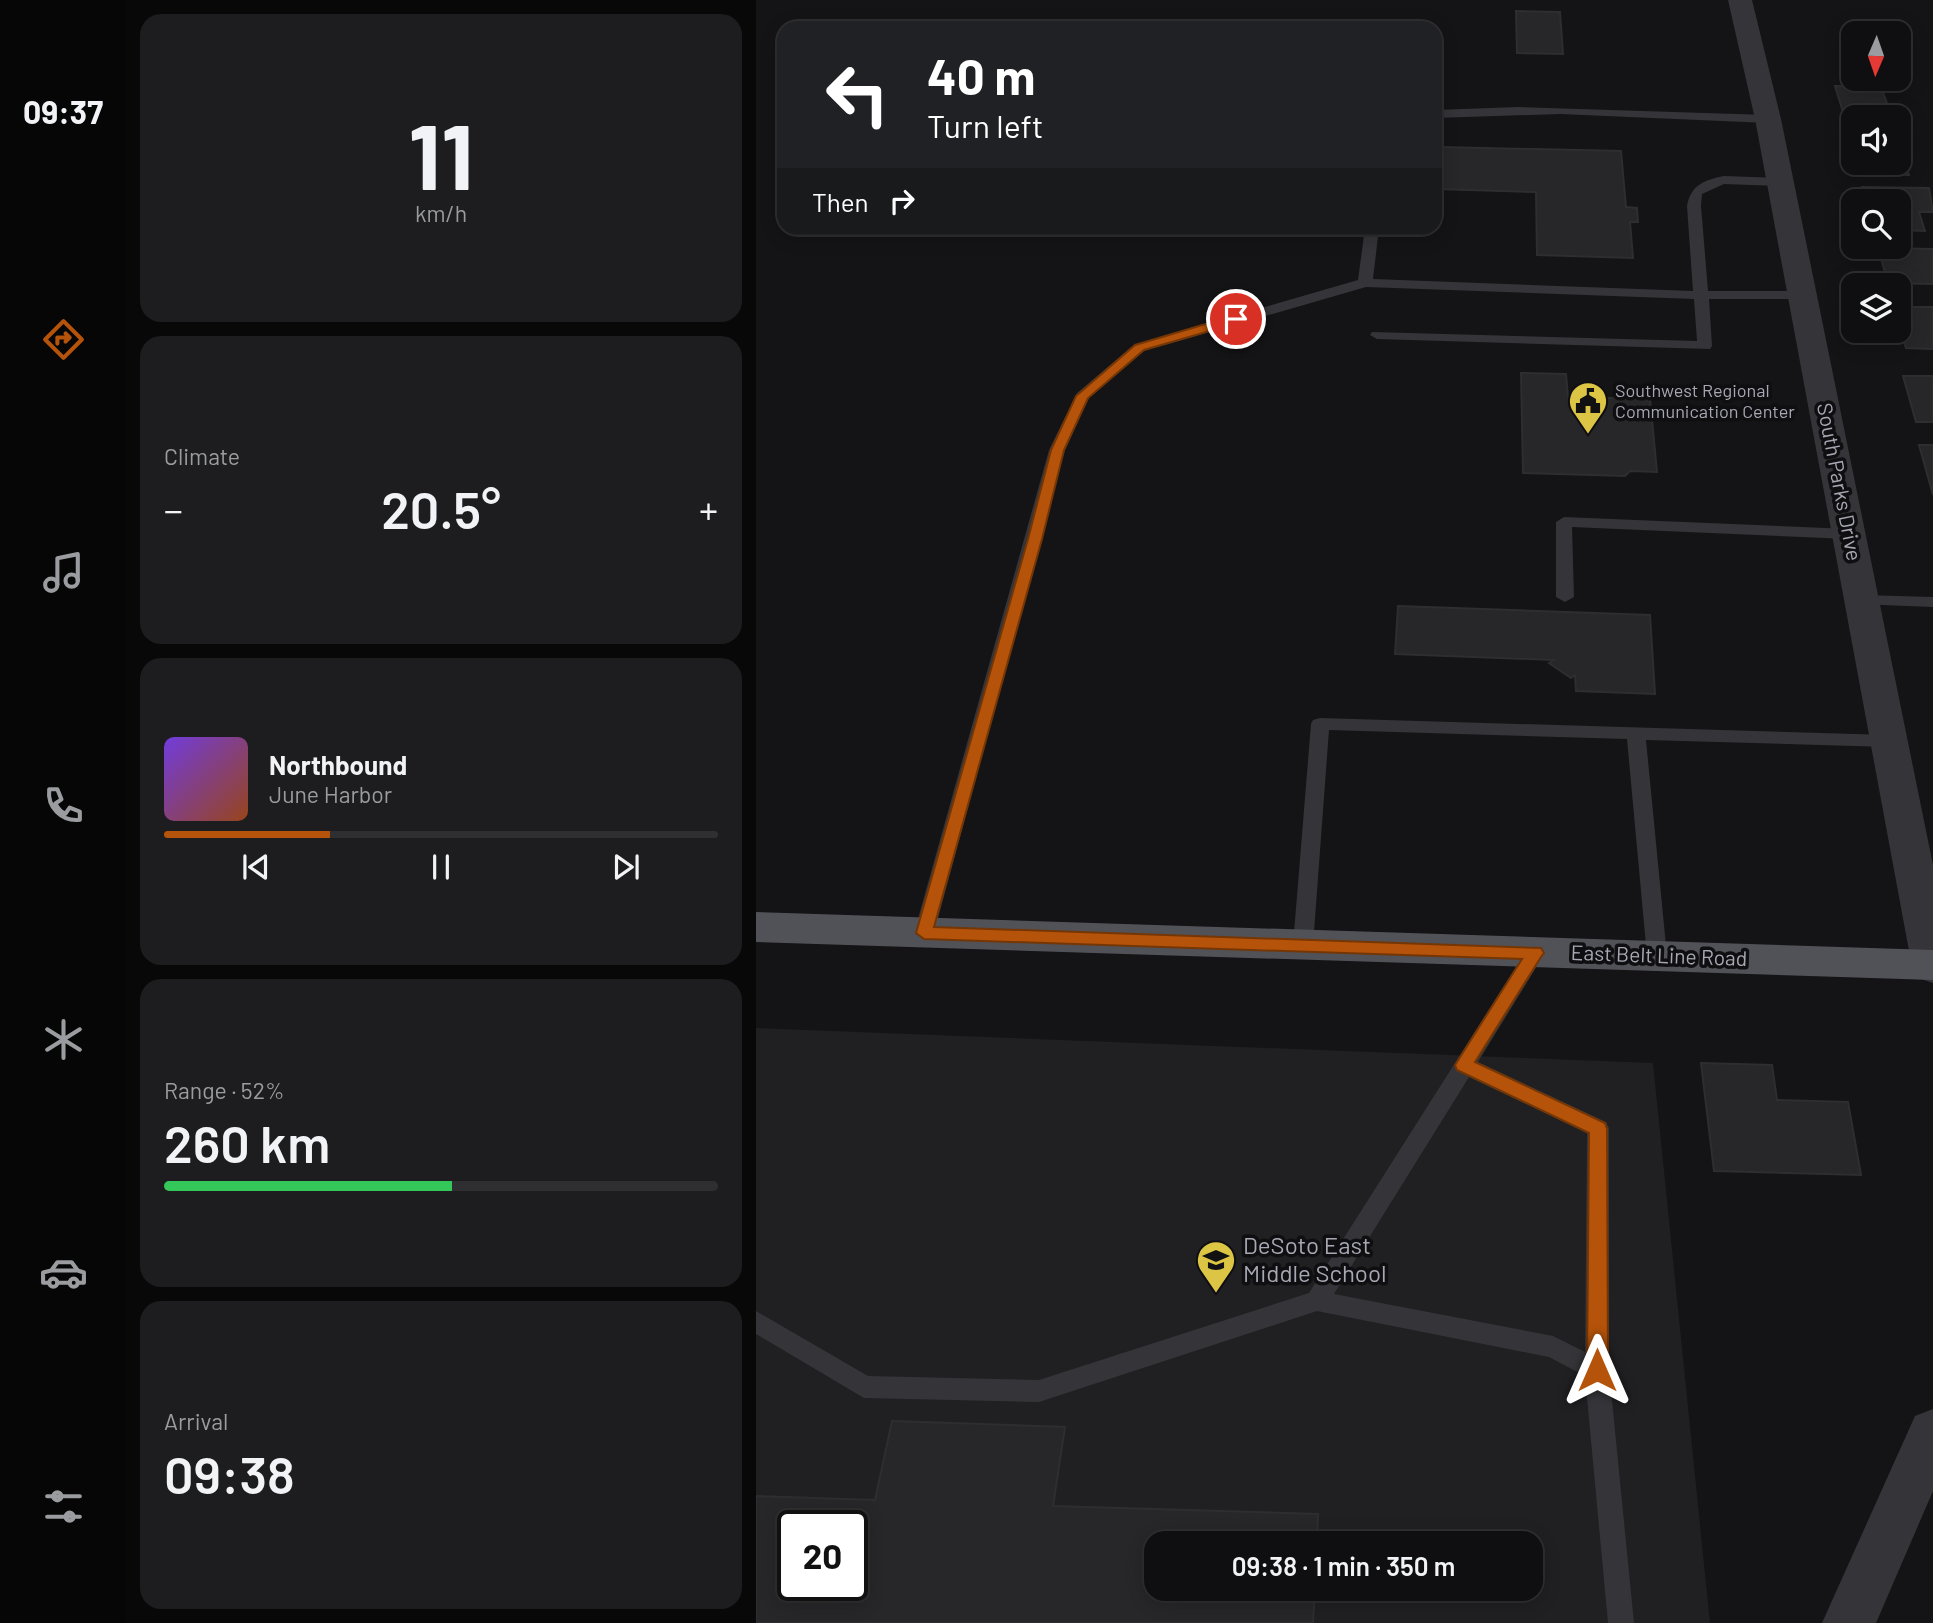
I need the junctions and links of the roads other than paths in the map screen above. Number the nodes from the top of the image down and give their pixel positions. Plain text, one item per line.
1 (1740, 0) edge
2 (1442, 113) edge
3 (1768, 119) junction
4 (1780, 181) junction
5 (1371, 235) edge
6 (1365, 283) junction
7 (1699, 295) junction
8 (1802, 295) junction
9 (1377, 335) dead end
10 (1849, 534) junction
11 (1565, 597) dead end
12 (1862, 600) junction
13 (1933, 601) edge
14 (1636, 733) junction
15 (1889, 741) junction
16 (756, 927) edge
17 (924, 933) junction
18 (1303, 945) junction
19 (1535, 953) junction
20 (1657, 956) junction
21 (1933, 966) edge
22 (1464, 1065) junction
23 (1317, 1301) junction
24 (756, 1321) edge
25 (1597, 1370) junction
26 (1933, 1432) edge
27 (1621, 1623) edge
28 (1849, 1623) edge

1 - 3 street, South Parks Drive
2 - 3 lane
3 - 4 street, South Parks Drive
4 - 7 lane
4 - 8 street, South Parks Drive
5 - 6 lane
6 - 7 lane
6 - 17 lane
7 - 8 lane
7 - 9 lane
8 - 10 street, South Parks Drive
10 - 11 lane
10 - 12 street, South Parks Drive
12 - 13 lane
12 - 15 street, South Parks Drive
14 - 15 lane
14 - 18 lane
14 - 20 lane
15 - 21 street, South Parks Drive
16 - 17 main road, East Belt Line Road
17 - 18 main road, East Belt Line Road
18 - 19 main road, East Belt Line Road
19 - 20 main road, East Belt Line Road
19 - 22 lane
20 - 21 main road, East Belt Line Road
22 - 23 lane
22 - 25 lane
23 - 24 lane
23 - 25 lane
25 - 27 lane
26 - 28 street

